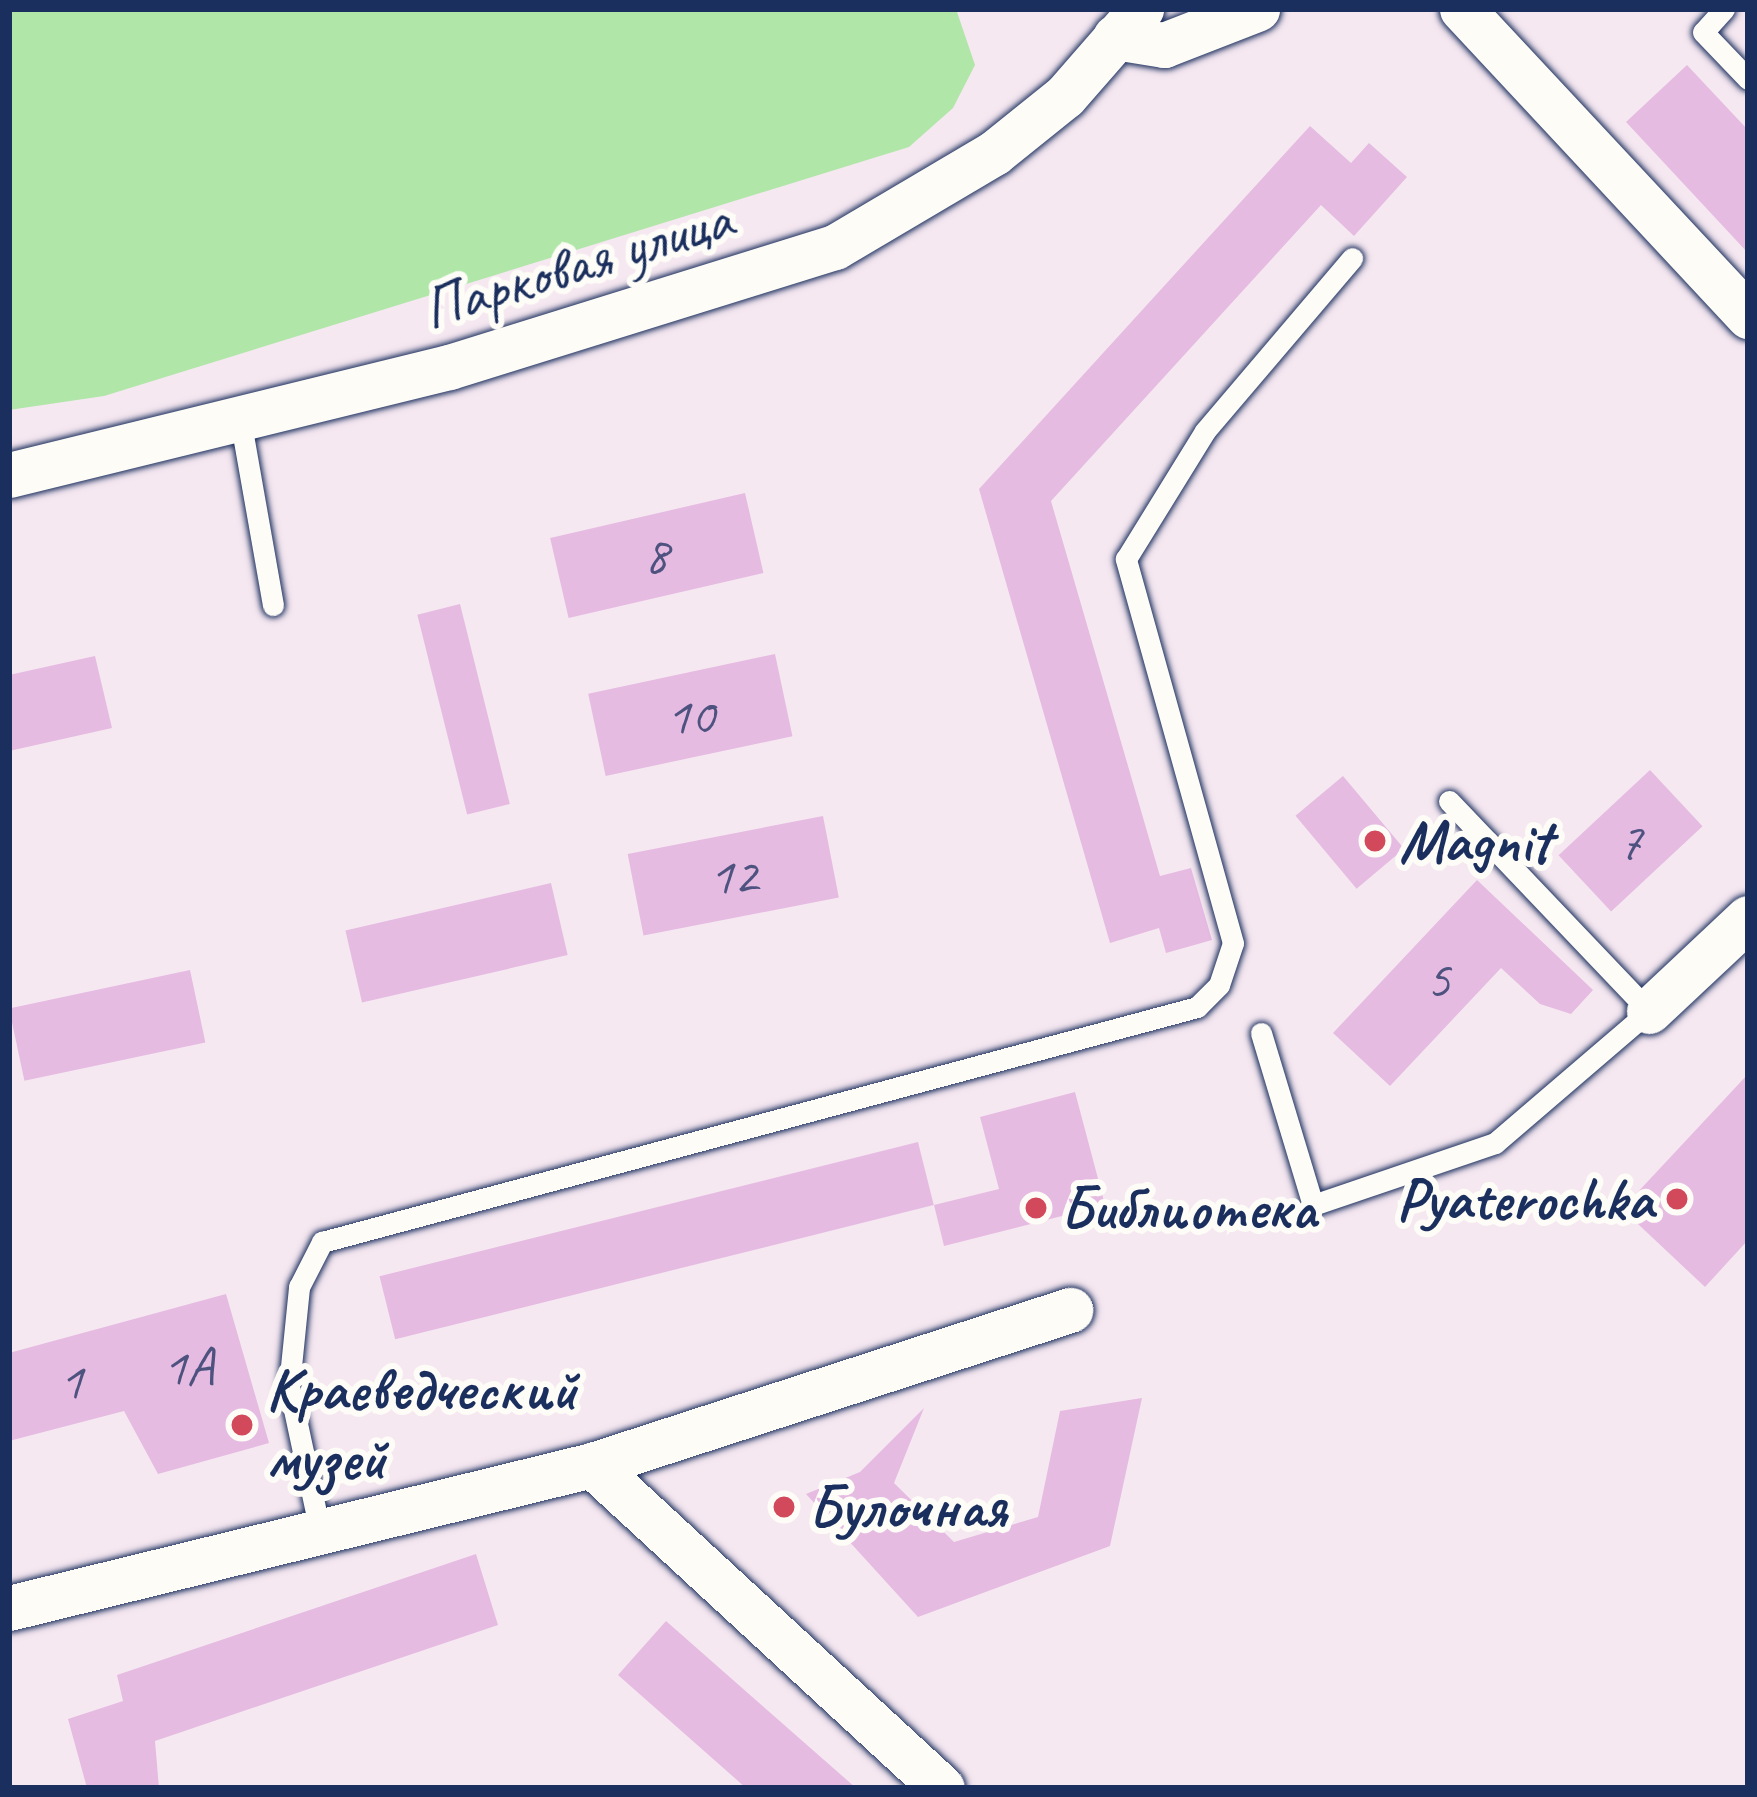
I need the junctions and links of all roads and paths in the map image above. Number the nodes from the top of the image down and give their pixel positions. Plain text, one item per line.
1 (1256, 9) edge
2 (1462, 9) edge
3 (1724, 9) edge
4 (1120, 18) edge
5 (1748, 79) edge
6 (1352, 258) dead end
7 (1748, 316) edge
8 (240, 418) junction
9 (9, 475) edge
10 (273, 605) dead end
11 (1449, 801) dead end
12 (1748, 918) edge
13 (1649, 1011) junction
14 (1261, 1033) dead end
15 (1070, 1310) dead end
16 (592, 1465) junction
17 (320, 1532) junction
18 (9, 1607) edge
19 (942, 1788) edge

1 - 4 street, Парковая улица
2 - 7 street
3 - 5 lane
4 - 8 street, Парковая улица
6 - 17 lane
8 - 9 street, Парковая улица
8 - 10 lane
11 - 13 lane
12 - 13 street
13 - 14 lane
15 - 16 street
16 - 17 street
16 - 19 street
17 - 18 street

